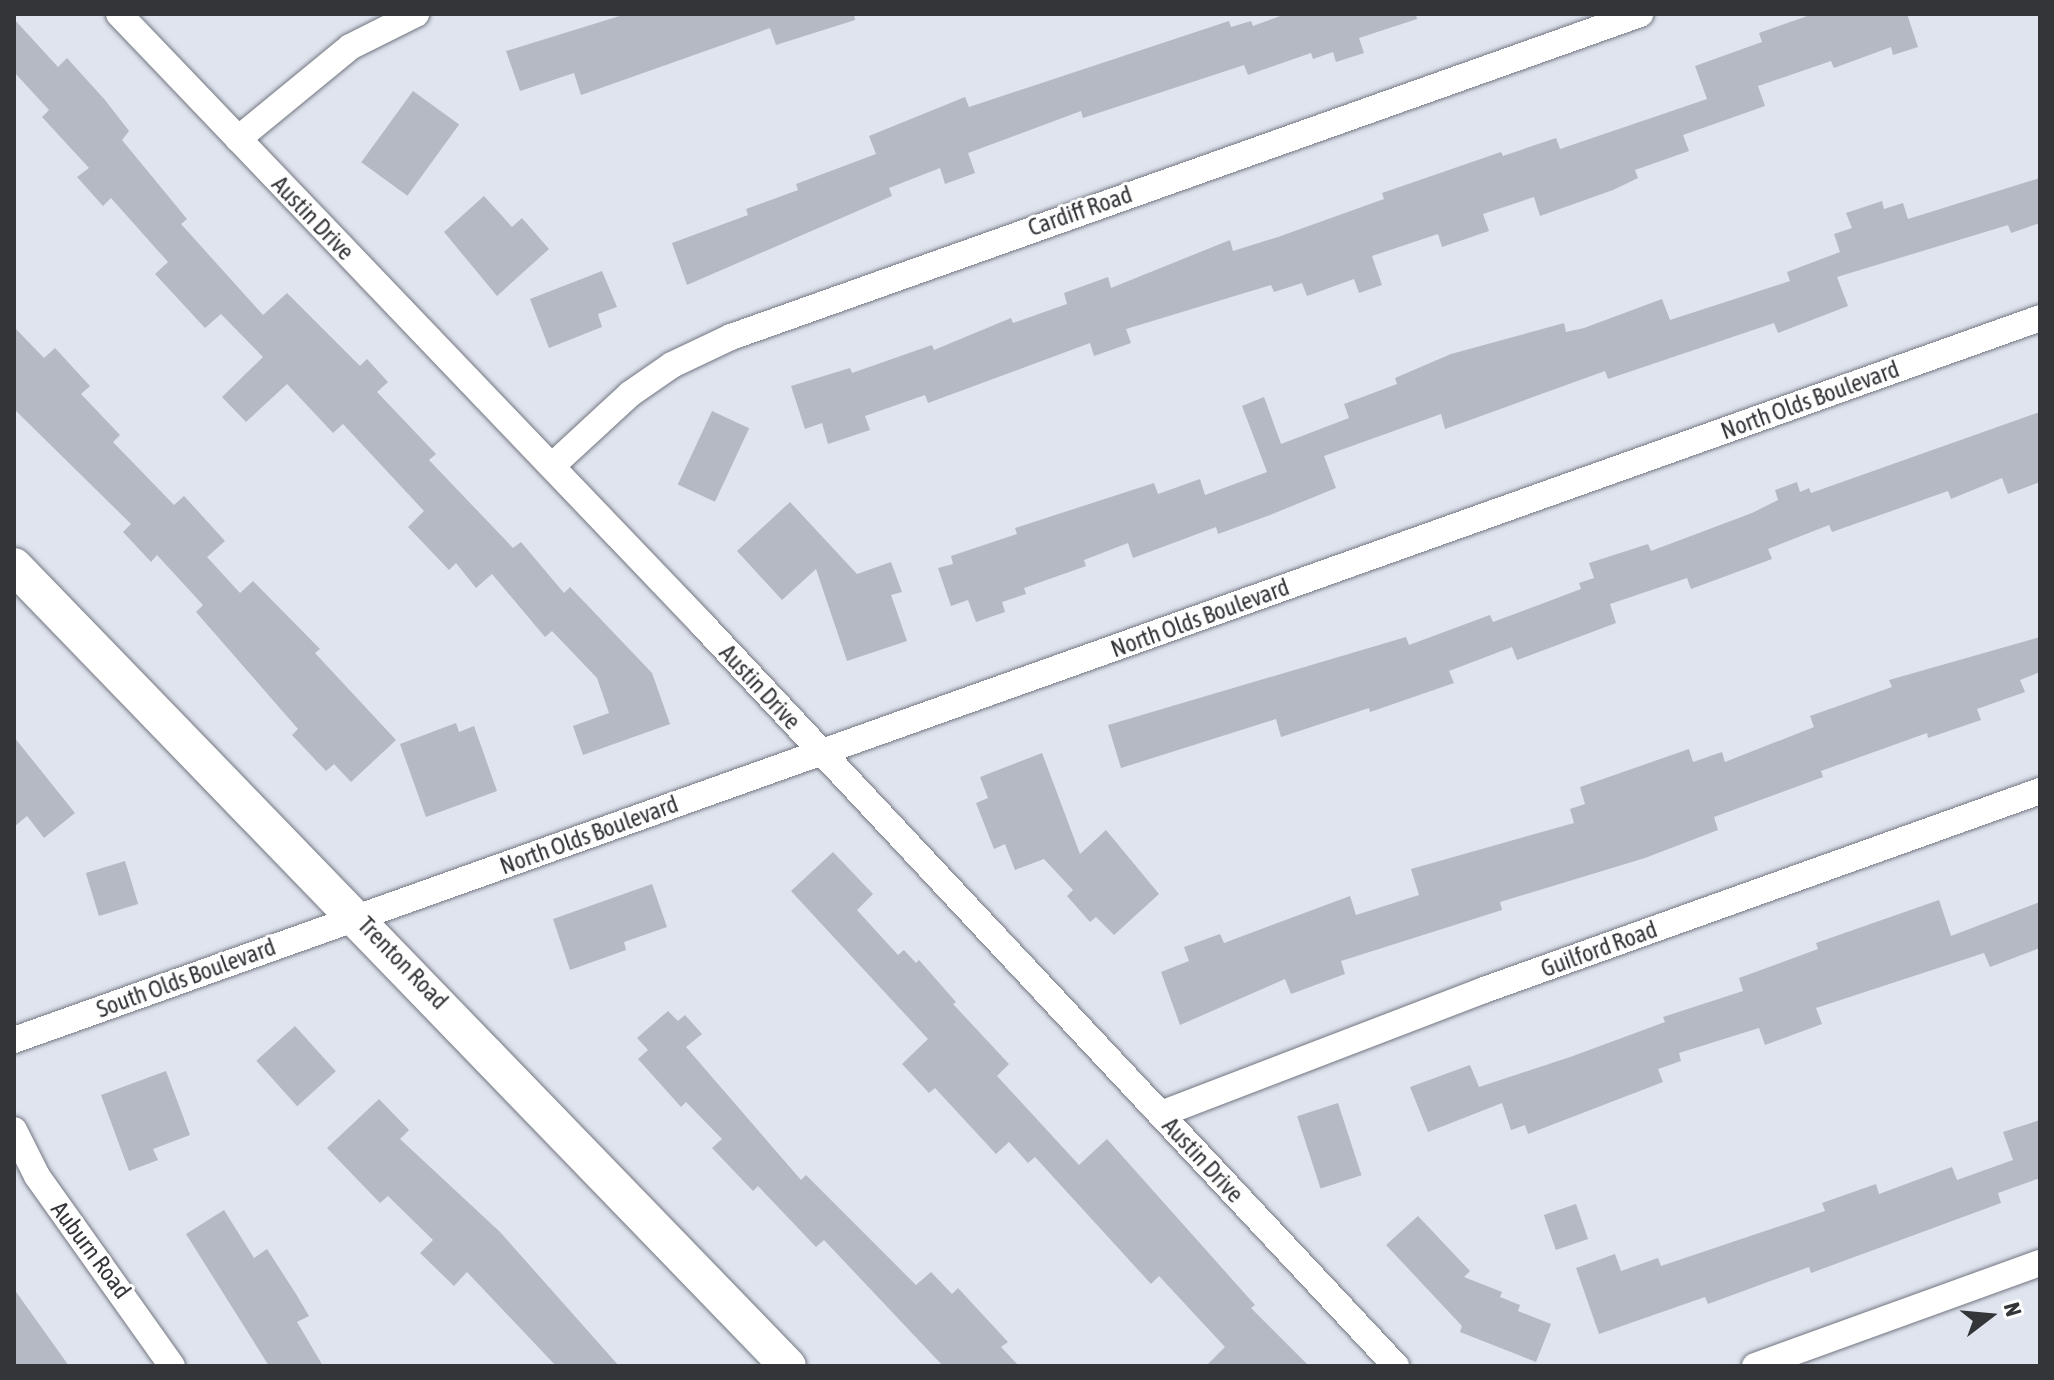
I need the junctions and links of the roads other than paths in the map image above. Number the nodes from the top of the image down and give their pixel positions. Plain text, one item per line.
1 (119, 14) edge
2 (416, 14) edge
3 (1640, 14) edge
4 (1609, 19) edge
5 (238, 139) junction
6 (2040, 318) edge
7 (552, 466) junction
8 (14, 566) edge
9 (820, 753) junction
10 (2040, 791) edge
11 (359, 917) junction
12 (14, 1040) edge
13 (1161, 1114) junction
14 (14, 1130) edge
15 (2040, 1263) edge
16 (172, 1366) edge
17 (788, 1366) edge
18 (1396, 1366) edge
19 (1755, 1366) edge

1 - 5 street, Austin Drive
2 - 5 street
3 - 4 street, Cardiff Road
4 - 7 street, Cardiff Road
5 - 7 street, Austin Drive
6 - 9 street, North Olds Boulevard
7 - 9 street, Austin Drive
8 - 11 main road, Trenton Road
9 - 11 street, North Olds Boulevard
9 - 13 street, Austin Drive
10 - 13 street, Guilford Road
11 - 12 street, South Olds Boulevard
11 - 17 main road, Trenton Road
13 - 18 street, Austin Drive
14 - 16 street, Auburn Road
15 - 19 street

